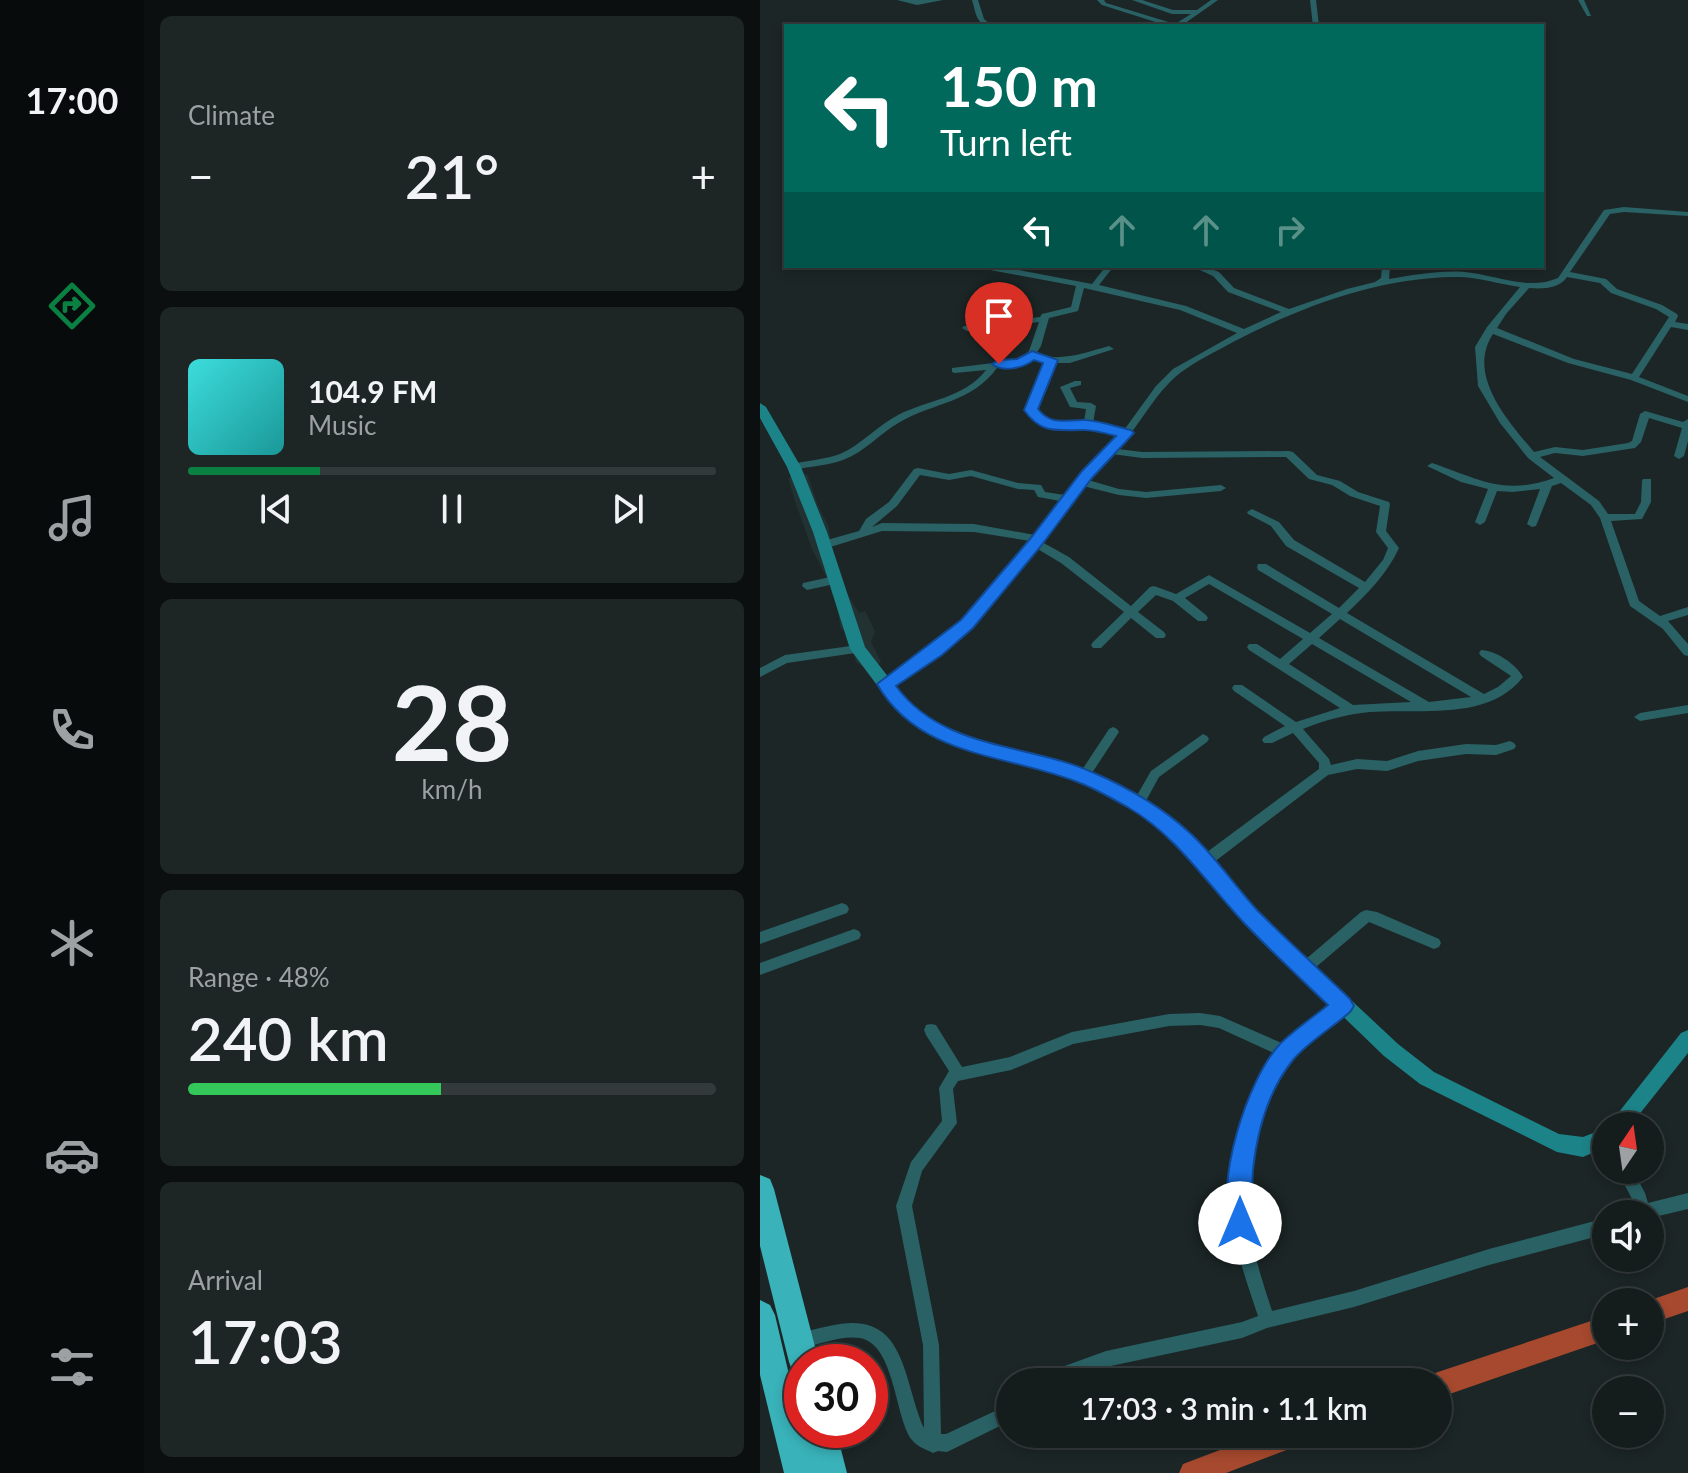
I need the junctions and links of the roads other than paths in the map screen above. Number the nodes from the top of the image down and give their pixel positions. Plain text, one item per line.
1 (900, 0) edge
2 (940, 0) edge
3 (975, 0) edge
4 (1100, 0) edge
5 (1135, 0) edge
6 (1215, 0) edge
7 (1313, 0) edge
8 (1581, 0) edge
9 (1198, 12) junction
10 (1589, 15) dead end
11 (986, 24) edge
12 (1164, 24) edge
13 (1176, 24) edge
14 (1316, 24) edge
15 (1688, 214) edge
16 (994, 268) edge
17 (1108, 268) edge
18 (1200, 268) edge
19 (1386, 268) edge
20 (1565, 274) junction
21 (1376, 285) junction
22 (1080, 286) junction
23 (1526, 286) junction
24 (1093, 288) junction
25 (1288, 312) junction
26 (1044, 319) junction
27 (1670, 324) junction
28 (1688, 327) edge
29 (967, 328) dead end
30 (1490, 329) junction
31 (1245, 333) junction
32 (1109, 349) dead end
33 (1032, 356) junction
34 (1051, 360) junction
35 (994, 366) junction
36 (955, 370) dead end
37 (1634, 378) junction
38 (1078, 383) dead end
39 (1688, 399) edge
40 (760, 407) edge
41 (1687, 424) edge
42 (1088, 425) junction
43 (1126, 433) junction
44 (1110, 451) junction
45 (1532, 456) junction
46 (1679, 456) dead end
47 (1432, 466) dead end
48 (794, 467) junction
49 (1564, 478) junction
50 (1647, 481) dead end
51 (1081, 482) junction
52 (1547, 485) junction
53 (1221, 488) dead end
54 (1493, 489) junction
55 (1069, 499) junction
56 (1252, 512) dead end
57 (1605, 518) junction
58 (1480, 522) dead end
59 (1532, 524) dead end
60 (863, 532) junction
61 (1037, 541) junction
62 (824, 545) junction
63 (1262, 567) dead end
64 (835, 580) junction
65 (807, 586) dead end
66 (1365, 587) junction
67 (1177, 598) junction
68 (1130, 611) junction
69 (1688, 611) edge
70 (1337, 613) junction
71 (1202, 618) dead end
72 (1659, 620) junction
73 (1160, 635) dead end
74 (1311, 637) junction
75 (1097, 645) dead end
76 (1253, 647) dead end
77 (858, 649) junction
78 (1688, 652) edge
79 (1485, 653) dead end
80 (1281, 665) junction
81 (760, 673) edge
82 (886, 684) junction
83 (1238, 688) dead end
84 (1482, 698) junction
85 (1425, 705) junction
86 (1688, 709) edge
87 (1352, 710) junction
88 (1640, 717) dead end
89 (1294, 726) junction
90 (1113, 732) dead end
91 (1203, 739) dead end
92 (1268, 740) dead end
93 (1510, 746) dead end
94 (1325, 771) junction
95 (1084, 776) junction
96 (1138, 804) junction
97 (1204, 862) junction
98 (842, 909) dead end
99 (854, 935) dead end
100 (760, 938) edge
101 (1434, 943) dead end
102 (760, 969) edge
103 (1304, 969) junction
104 (1343, 1006) junction
105 (931, 1030) dead end
106 (1688, 1039) edge
107 (1286, 1052) junction
108 (958, 1073) junction
109 (1629, 1112) edge
110 (1592, 1145) edge
111 (760, 1189) edge
112 (1688, 1201) edge
113 (1664, 1207) edge
114 (1592, 1230) edge
115 (760, 1315) edge
116 (1267, 1320) junction
117 (800, 1344) edge
118 (823, 1344) edge
119 (883, 1344) edge
120 (888, 1351) edge
121 (764, 1358) edge
122 (1081, 1368) edge
123 (996, 1419) edge
124 (933, 1444) junction
125 (825, 1448) edge
126 (800, 1473) edge
127 (831, 1473) edge

1 - 2 street
3 - 11 street
4 - 12 street
5 - 9 street
6 - 9 street
7 - 14 street
8 - 10 street
9 - 13 street
15 - 20 street
16 - 22 street
17 - 24 street
18 - 25 street
19 - 21 street
20 - 23 street
20 - 27 street
21 - 23 street
21 - 25 street
22 - 24 street
22 - 26 street
23 - 30 street
24 - 31 street
25 - 31 street
26 - 29 street
26 - 33 street
27 - 28 street
27 - 37 street
30 - 37 street
30 - 45 street
31 - 43 street
32 - 34 street
33 - 34 street
33 - 35 street
34 - 42 street
35 - 36 street
35 - 48 street
37 - 39 street
38 - 42 street
40 - 48 street
41 - 45 street
41 - 46 street
42 - 43 street
43 - 44 street
44 - 51 street
44 - 66 street
45 - 49 street
47 - 54 street
48 - 62 street
49 - 52 street
49 - 57 street
50 - 57 street
51 - 53 street
51 - 55 street
52 - 54 street
52 - 59 street
54 - 58 street
55 - 60 street
55 - 61 street
56 - 66 street
57 - 72 street
60 - 61 street
60 - 62 street
61 - 68 street
61 - 82 street
62 - 64 street
63 - 70 street
64 - 65 street
64 - 77 street
66 - 70 street
67 - 68 street
67 - 71 street
67 - 74 street
68 - 73 street
68 - 75 street
69 - 72 street
70 - 74 street
70 - 84 street
72 - 78 street
74 - 80 street
74 - 85 street
76 - 80 street
77 - 81 street
77 - 82 street
79 - 84 street
80 - 87 street
82 - 95 street
83 - 89 street
84 - 85 street
85 - 87 street
86 - 88 street
87 - 89 street
89 - 92 street
89 - 94 street
90 - 95 street
91 - 96 street
93 - 94 street
94 - 97 street
95 - 96 street
96 - 97 street
97 - 103 street
98 - 100 street
99 - 102 street
101 - 103 street
103 - 104 street
104 - 107 street
104 - 110 street
105 - 108 street
106 - 109 street
107 - 108 street
107 - 116 street
108 - 124 street
111 - 117 highway
112 - 113 street
114 - 116 street
115 - 121 highway
116 - 122 street
118 - 119 street
120 - 124 street
121 - 126 highway
123 - 124 street
125 - 127 highway

